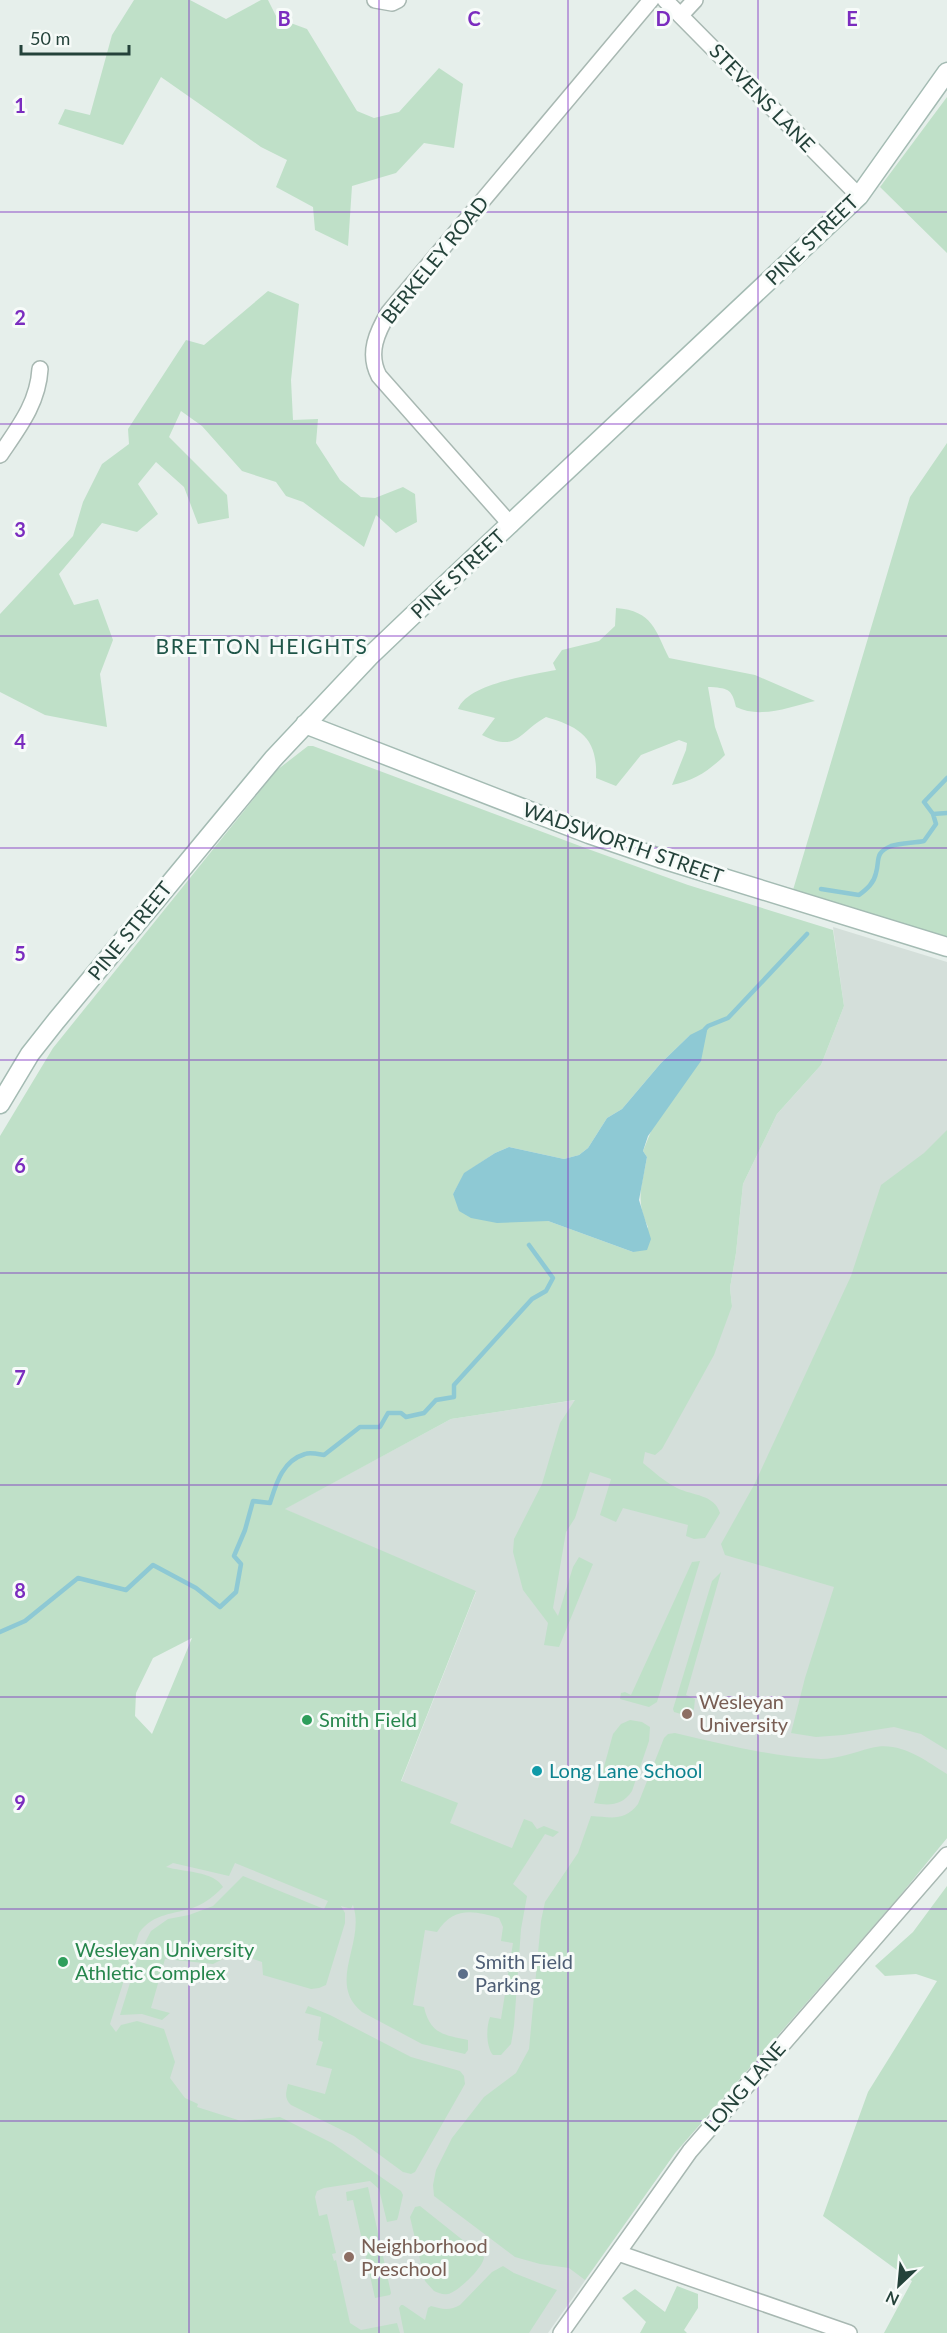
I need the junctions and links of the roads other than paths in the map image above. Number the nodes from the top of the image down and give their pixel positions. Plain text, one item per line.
1 (375, 0) edge
2 (398, 0) edge
3 (651, 0) edge
4 (665, 0) edge
5 (695, 0) edge
6 (681, 15) junction
7 (947, 72) edge
8 (859, 196) junction
9 (40, 369) dead end
10 (0, 455) edge
11 (511, 525) junction
12 (305, 724) junction
13 (947, 947) edge
14 (0, 1104) edge
15 (947, 1855) edge
16 (618, 2253) junction
17 (561, 2333) edge
18 (849, 2333) edge

1 - 2 street
3 - 11 street, BERKELEY ROAD
4 - 6 street, STEVENS LANE
5 - 6 street
6 - 8 street, STEVENS LANE
7 - 8 street, PINE STREET
8 - 11 street, PINE STREET
9 - 10 street
11 - 12 street, PINE STREET
12 - 13 street, WADSWORTH STREET
12 - 14 street, PINE STREET
15 - 16 street, LONG LANE
16 - 17 street, LONG LANE
16 - 18 street

